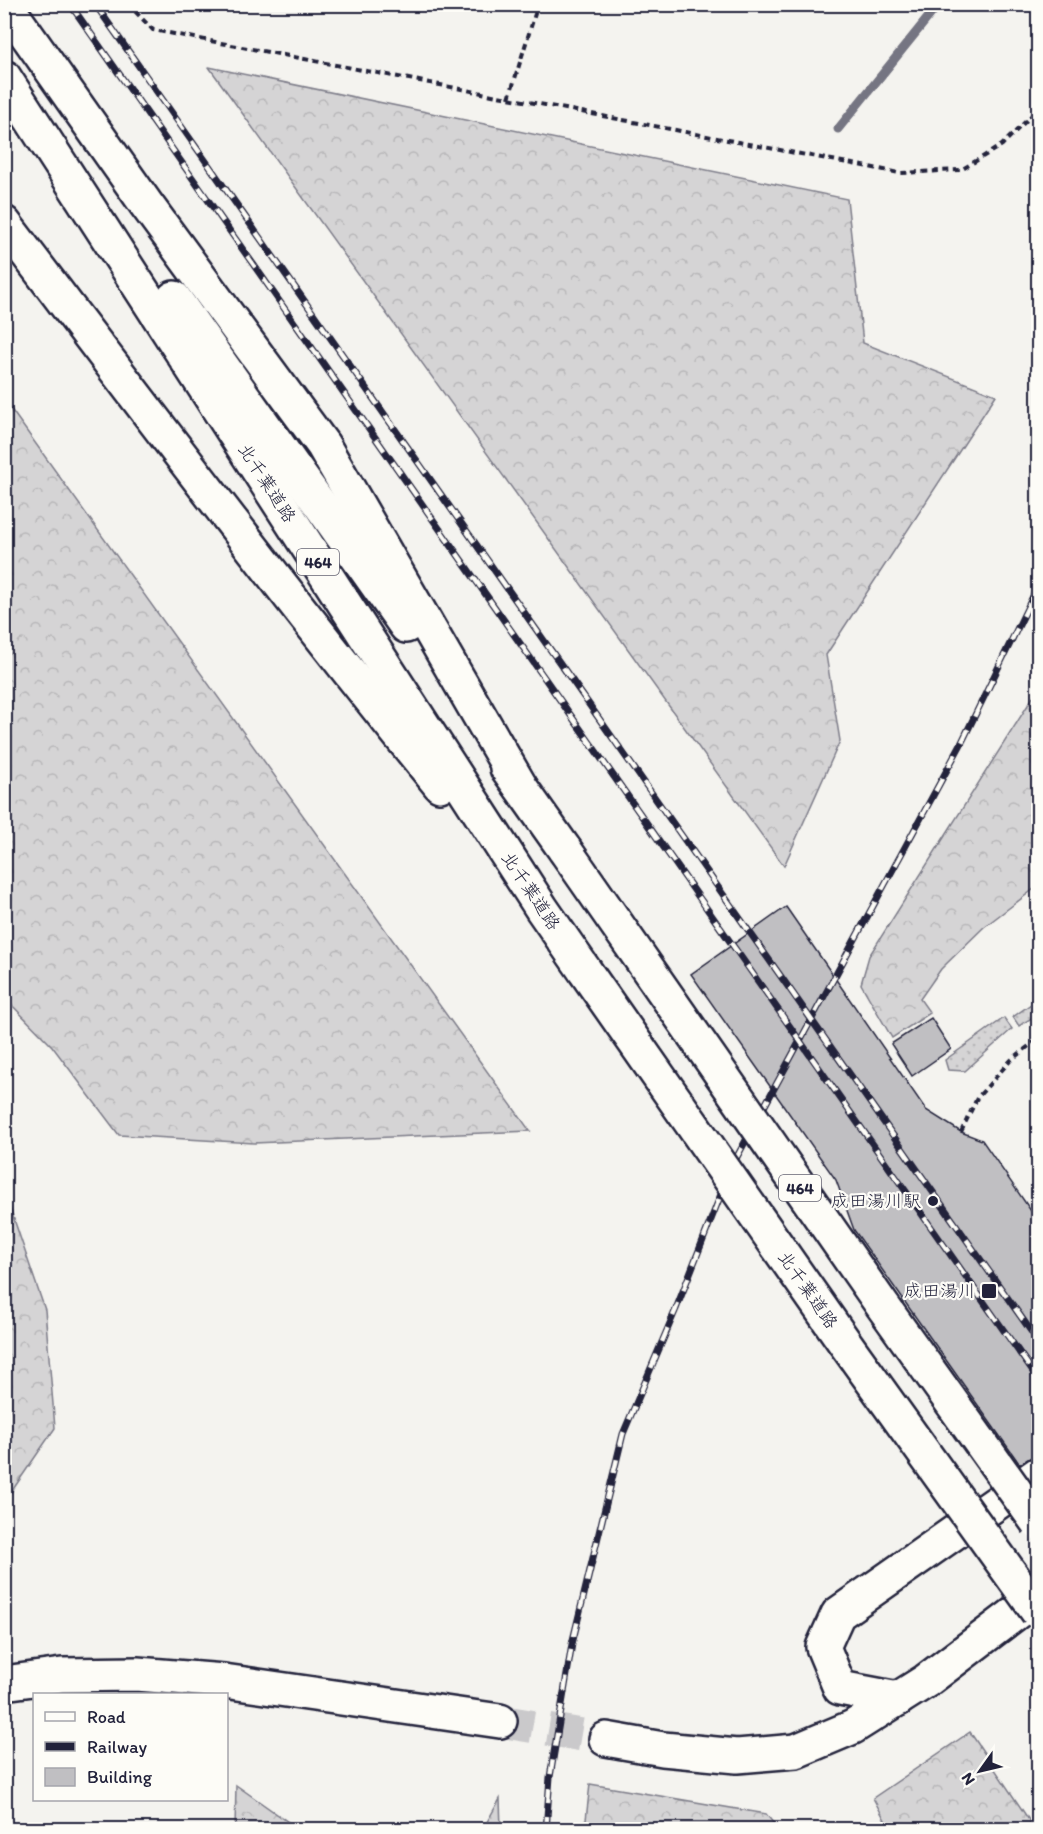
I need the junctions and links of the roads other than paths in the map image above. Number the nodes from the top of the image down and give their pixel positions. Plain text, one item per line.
1 (4, 4) edge
2 (4, 77) edge
3 (53, 151) junction
4 (4, 223) edge
5 (520, 786) junction
6 (542, 909) junction
7 (1038, 1474) edge
8 (1038, 1523) edge
9 (1038, 1596) edge
10 (1038, 1612) edge
11 (4, 1683) edge
12 (898, 1699) junction
13 (500, 1721) tunnel mouth
14 (606, 1739) tunnel mouth

1 - 5 main road, bridge
2 - 3 main road, 北千葉道路 / 464
3 - 5 main road, 北千葉道路 / 464
3 - 6 main road, 北千葉道路 / 464
4 - 6 main road
5 - 8 main road, 北千葉道路 / 464, bridge
6 - 10 main road, 北千葉道路 / 464, bridge
7 - 12 main road
9 - 12 main road
11 - 13 main road
12 - 14 main road

